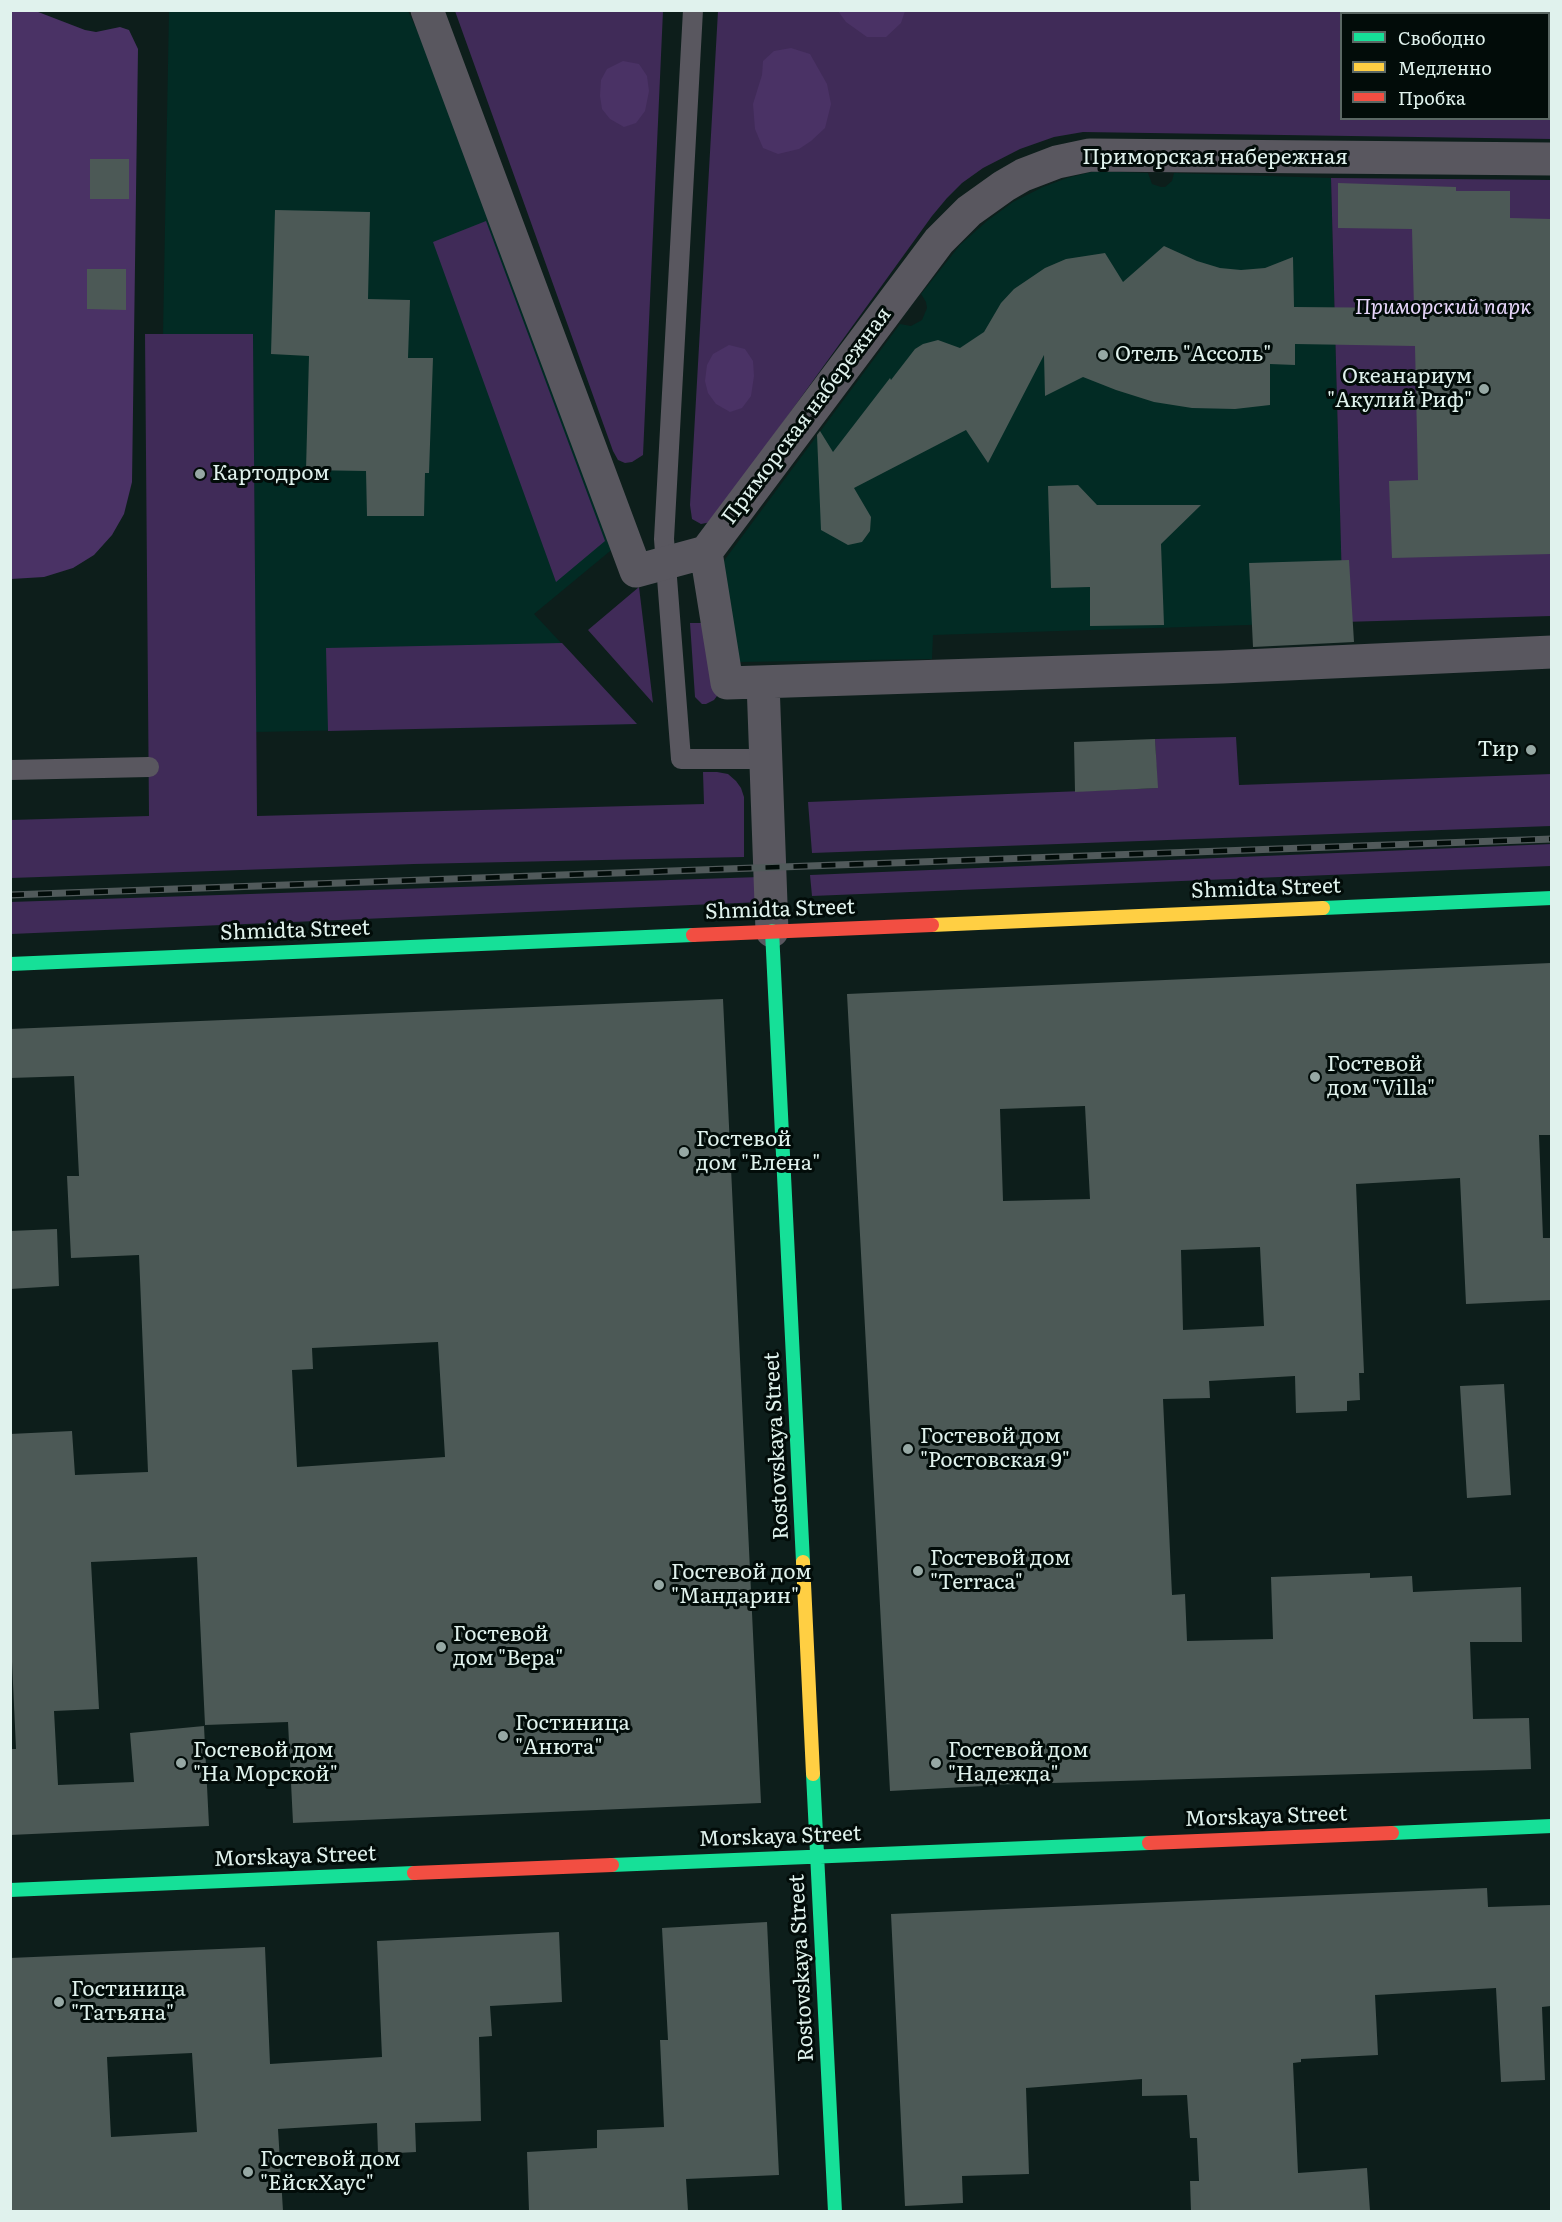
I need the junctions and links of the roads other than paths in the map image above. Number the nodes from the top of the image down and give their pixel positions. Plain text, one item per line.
1 (427, 10) edge
2 (693, 10) edge
3 (1551, 159) edge
4 (706, 552) junction
5 (651, 567) junction
6 (1551, 652) edge
7 (763, 682) junction
8 (766, 750) junction
9 (149, 767) dead end
10 (10, 770) edge
11 (1551, 898) edge
12 (772, 931) junction
13 (10, 964) edge
14 (1551, 1826) edge
15 (818, 1856) junction
16 (10, 1890) edge
17 (835, 2211) edge

1 - 5 street
2 - 5 lane
3 - 4 street, Приморская набережная
4 - 5 street
4 - 7 street
5 - 8 lane
6 - 7 street
7 - 8 street
8 - 12 street
9 - 10 lane
11 - 12 street, Shmidta Street
12 - 13 street, Shmidta Street
12 - 15 street, Rostovskaya Street
14 - 15 street, Morskaya Street
15 - 16 street, Morskaya Street
15 - 17 street, Rostovskaya Street

